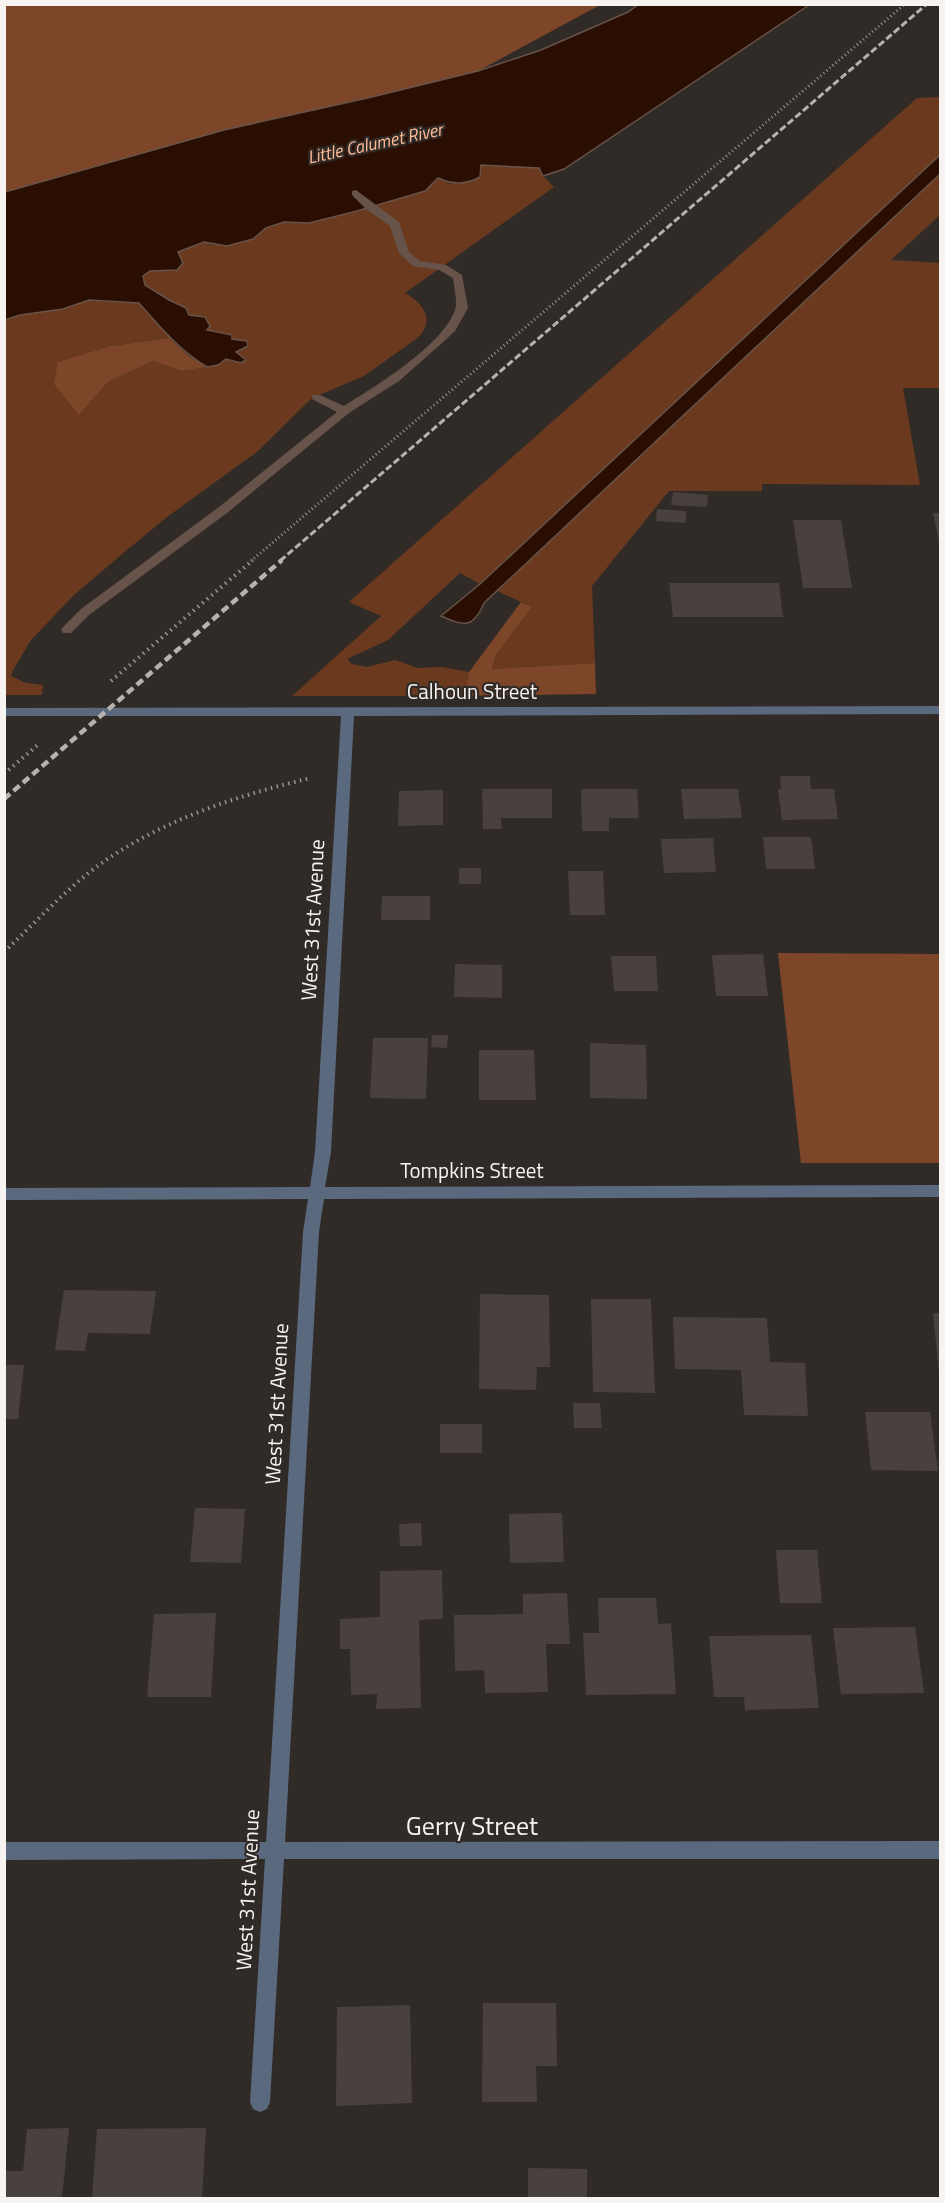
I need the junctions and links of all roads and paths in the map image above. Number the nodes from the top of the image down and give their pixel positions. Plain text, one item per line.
1 (905, 4) edge
2 (940, 710) edge
3 (348, 711) junction
4 (4, 712) edge
5 (75, 712) junction
6 (344, 772) junction
7 (4, 774) edge
8 (4, 952) edge
9 (317, 1191) junction
10 (940, 1191) edge
11 (4, 1194) edge
12 (940, 1850) edge
13 (4, 1851) edge
14 (274, 1851) junction
15 (260, 2102) dead end

1 - 5 path
2 - 3 street, Calhoun Street
3 - 5 street, Calhoun Street
3 - 6 street, West 31st Avenue
4 - 5 street, Calhoun Street
5 - 7 path
6 - 8 path
6 - 9 street, West 31st Avenue
9 - 10 street, Tompkins Street
9 - 11 street, Tompkins Street
9 - 14 street, West 31st Avenue
12 - 14 street, Gerry Street
13 - 14 street, Gerry Street
14 - 15 street, West 31st Avenue

